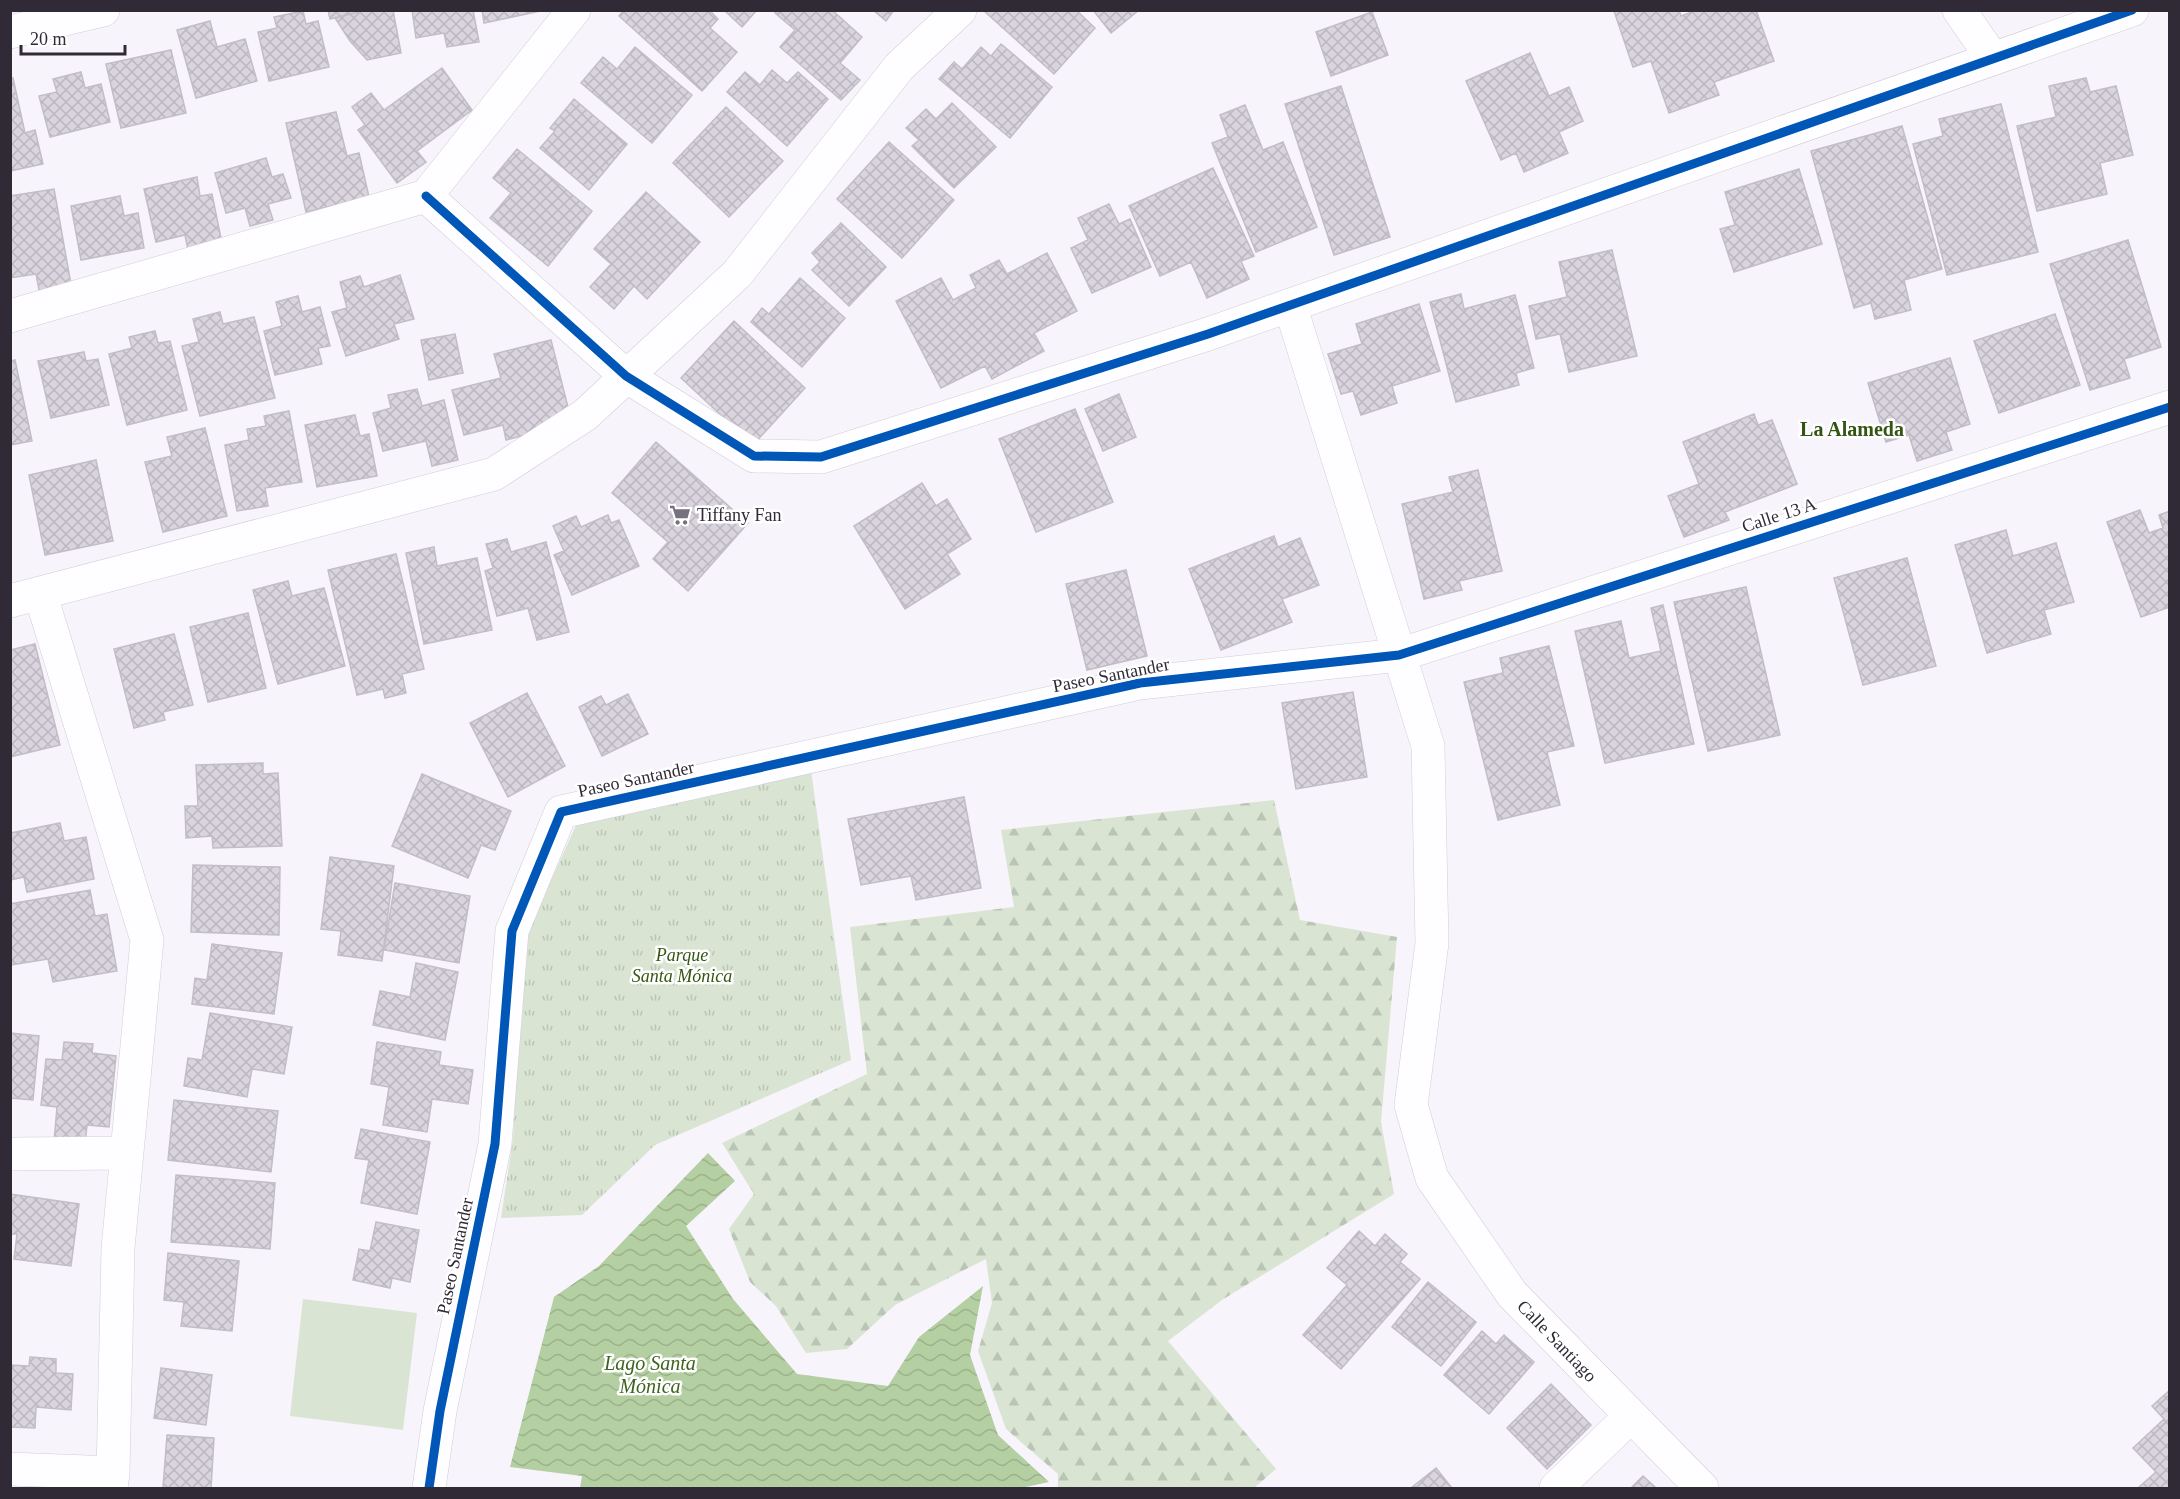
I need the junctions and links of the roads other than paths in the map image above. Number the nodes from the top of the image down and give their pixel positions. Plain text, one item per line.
1 (103, 10) edge
2 (574, 10) edge
3 (960, 10) edge
4 (1959, 10) edge
5 (2132, 10) edge
6 (10, 32) edge
7 (1993, 59) junction
8 (426, 196) junction
9 (1290, 305) junction
10 (10, 316) edge
11 (626, 376) junction
12 (2169, 407) edge
13 (25, 597) edge
14 (1399, 655) junction
15 (127, 1153) junction
16 (10, 1155) edge
17 (1631, 1416) junction
18 (10, 1469) edge
19 (112, 1481) edge
20 (429, 1488) edge
21 (1556, 1488) edge
22 (1702, 1488) edge

1 - 6 street
2 - 8 street
3 - 11 street
4 - 7 street
5 - 7 street
7 - 9 street
8 - 10 street
8 - 11 street
9 - 11 street
9 - 14 street, Calle Santiago
11 - 13 street
12 - 14 street, Calle 13 A
13 - 15 street
14 - 17 street, Calle Santiago
14 - 20 street, Paseo Santander
15 - 16 street
15 - 19 street
17 - 21 street
17 - 22 street, Calle Santiago
18 - 19 street

